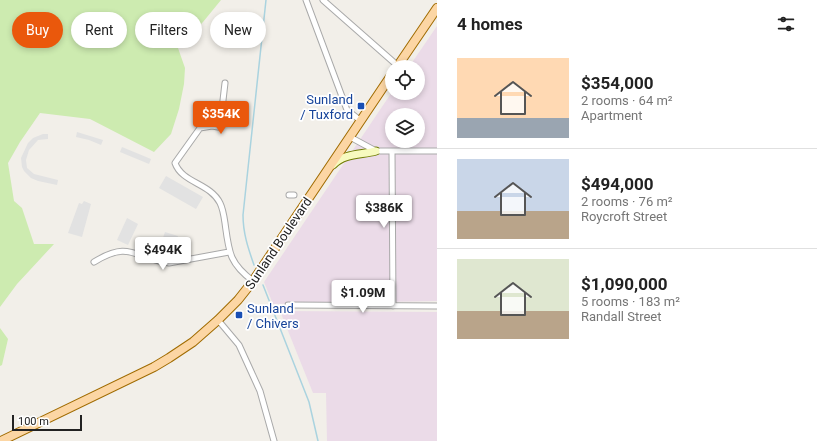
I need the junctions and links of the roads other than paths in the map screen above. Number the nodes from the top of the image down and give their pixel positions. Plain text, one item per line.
1 (306, 0) edge
2 (323, 0) edge
3 (437, 8) edge
4 (390, 60) edge
5 (401, 60) edge
6 (225, 83) dead end
7 (385, 85) edge
8 (361, 121) junction
9 (350, 137) junction
10 (376, 151) junction
11 (392, 151) junction
12 (437, 151) edge
13 (325, 174) junction
14 (229, 252) junction
15 (94, 262) dead end
16 (253, 281) junction
17 (288, 305) dead end
18 (393, 306) junction
19 (437, 306) edge
20 (218, 320) junction
21 (1, 441) edge
22 (274, 441) edge

1 - 8 street
2 - 4 street
3 - 5 main road
6 - 14 street
7 - 8 main road, Sunland Boulevard
8 - 9 main road, Sunland Boulevard
9 - 10 street
9 - 13 main road, Sunland Boulevard
10 - 11 street
10 - 13 street
11 - 12 street
11 - 18 street
13 - 16 main road, Sunland Boulevard
14 - 15 street
14 - 16 street
16 - 20 main road, Sunland Boulevard
17 - 18 street
18 - 19 street
20 - 21 main road, Sunland Boulevard
20 - 22 street

